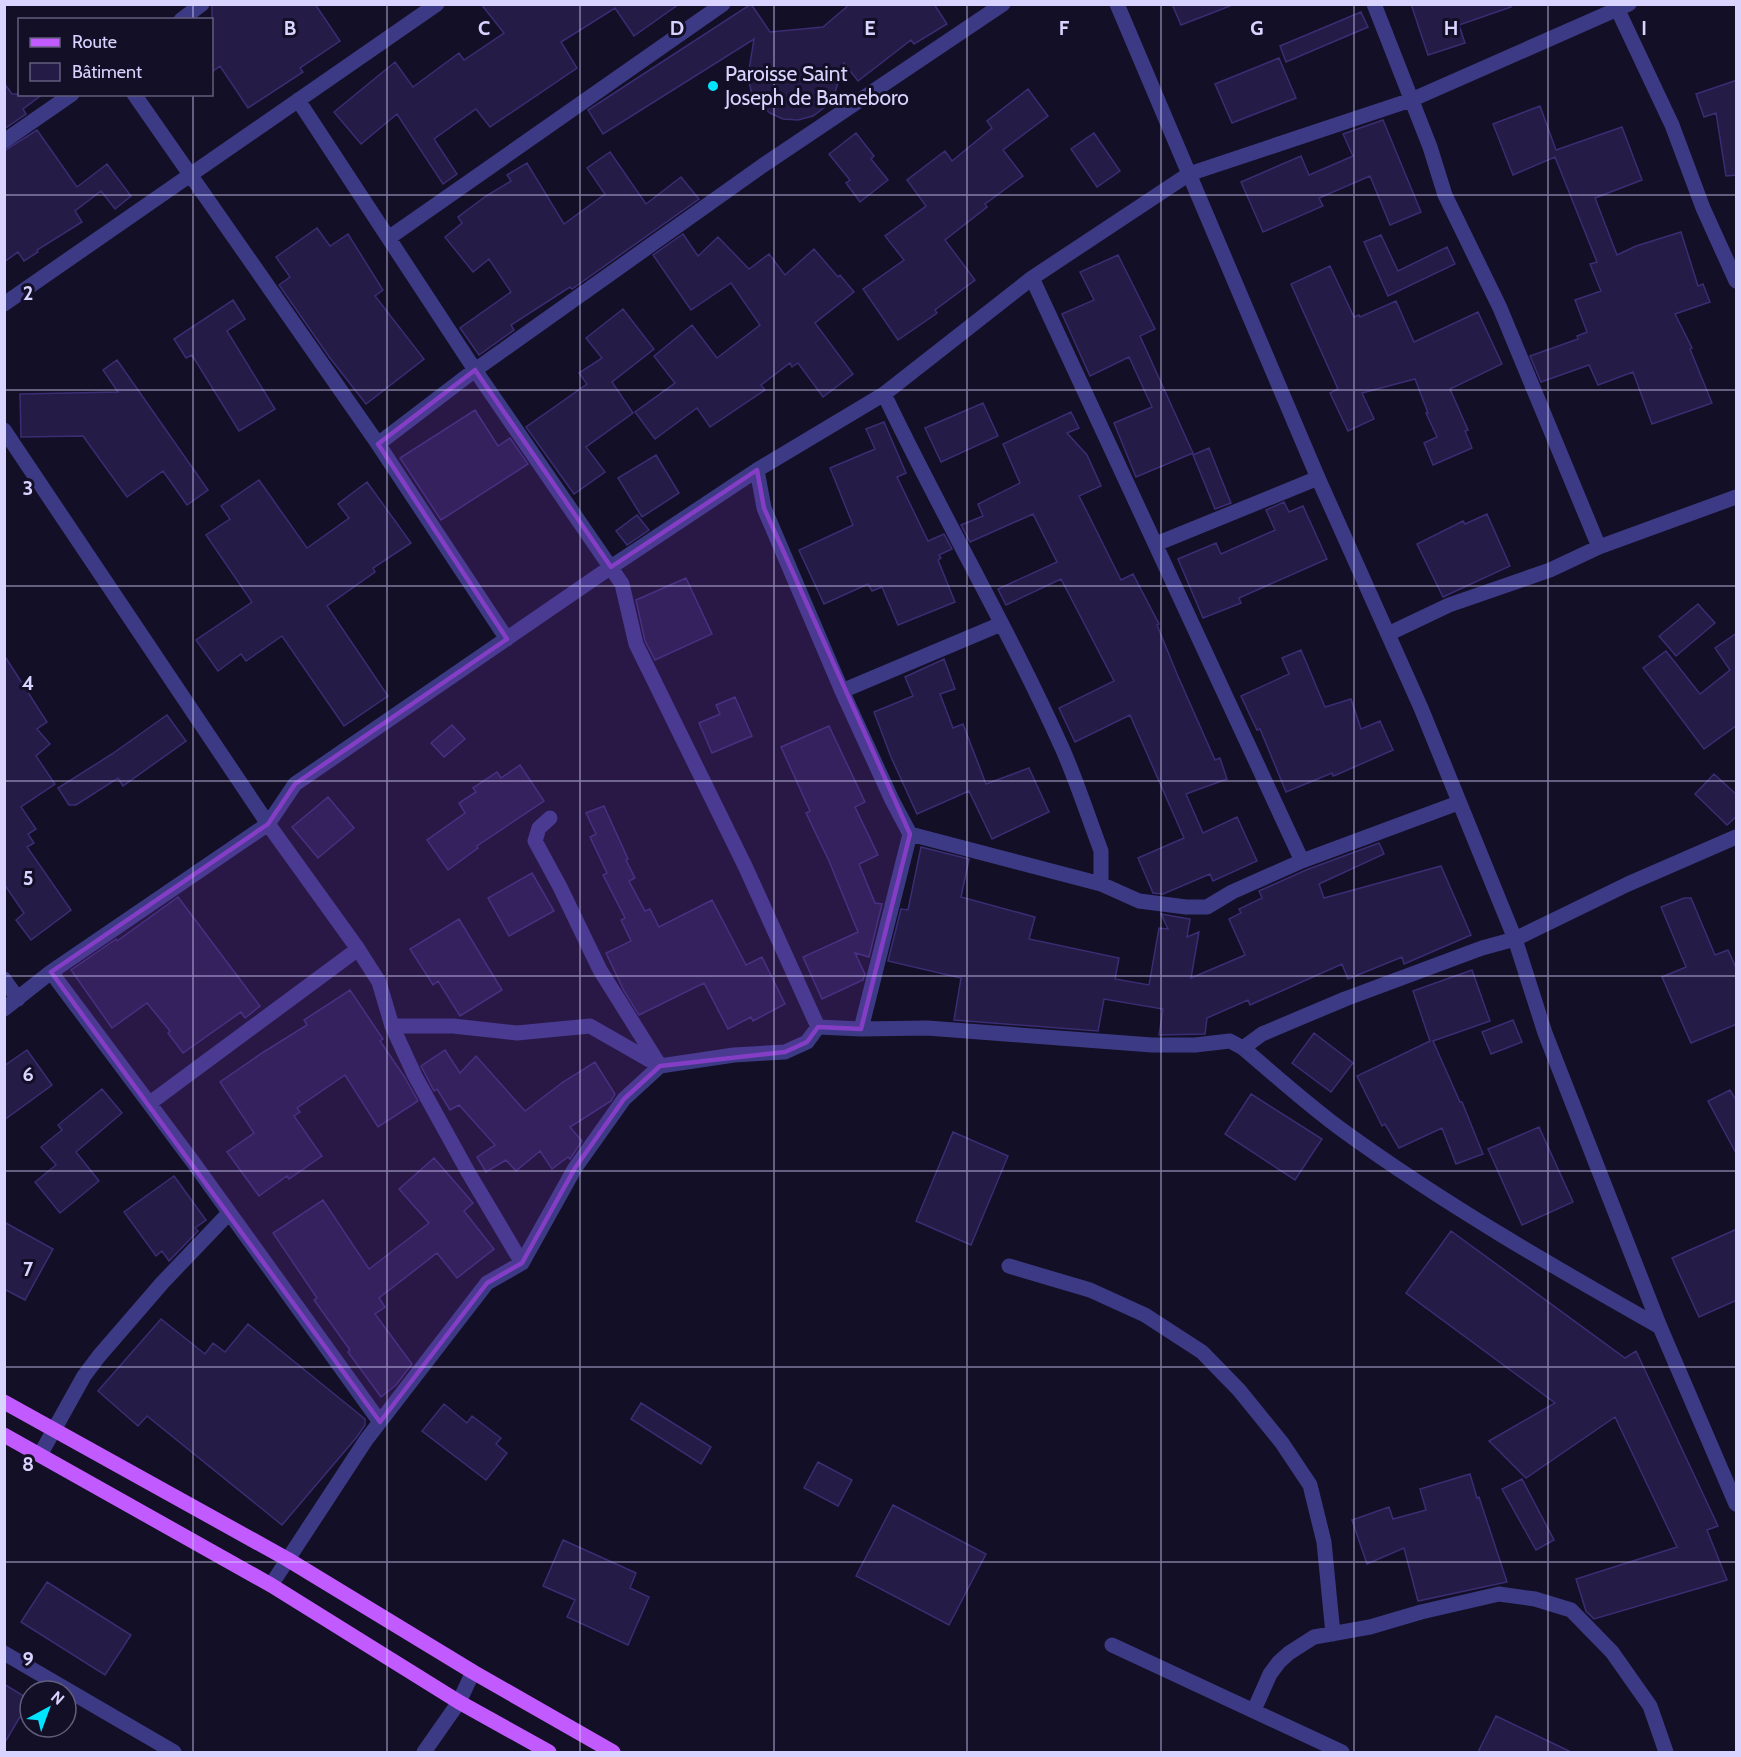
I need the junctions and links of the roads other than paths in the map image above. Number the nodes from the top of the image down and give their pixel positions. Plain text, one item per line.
1 (202, 4) edge
2 (437, 4) edge
3 (723, 4) edge
4 (1003, 4) edge
5 (1117, 4) edge
6 (1374, 4) edge
7 (1620, 6) edge
8 (184, 18) edge
9 (69, 96) edge
10 (135, 96) edge
11 (298, 100) junction
12 (1411, 100) junction
13 (4, 141) edge
14 (1189, 174) junction
15 (191, 176) junction
16 (390, 237) junction
17 (1032, 278) junction
18 (1737, 281) edge
19 (4, 304) edge
20 (475, 370) junction
21 (884, 394) junction
22 (4, 430) edge
23 (378, 444) junction
24 (757, 470) junction
25 (1318, 478) junction
26 (1737, 497) edge
27 (1156, 544) junction
28 (1599, 547) junction
29 (611, 567) junction
30 (1001, 624) junction
31 (1388, 634) junction
32 (507, 639) junction
33 (842, 691) junction
34 (1458, 803) junction
35 (549, 818) dead end
36 (268, 824) junction
37 (910, 834) junction
38 (1737, 837) edge
39 (1302, 861) junction
40 (1101, 884) junction
41 (1515, 939) junction
42 (358, 949) junction
43 (51, 972) junction
44 (4, 979) edge
45 (18, 999) junction
46 (4, 1009) edge
47 (392, 1026) junction
48 (818, 1027) junction
49 (861, 1029) junction
50 (1243, 1048) junction
51 (660, 1066) junction
52 (150, 1103) junction
53 (229, 1213) junction
54 (522, 1263) junction
55 (1009, 1266) dead end
56 (1660, 1327) junction
57 (4, 1402) edge
58 (380, 1422) junction
59 (55, 1430) junction
60 (4, 1435) edge
61 (40, 1455) junction
62 (1737, 1504) edge
63 (287, 1559) junction
64 (271, 1585) junction
65 (1332, 1634) junction
66 (1112, 1645) dead end
67 (4, 1653) edge
68 (473, 1672) junction
69 (459, 1702) junction
70 (1254, 1710) junction
71 (174, 1752) edge
72 (424, 1752) edge
73 (549, 1752) edge
74 (613, 1752) edge
75 (1342, 1752) edge
76 (1666, 1752) edge

1 - 8 street
2 - 11 street
3 - 16 street
4 - 20 street
5 - 14 street
6 - 12 street
7 - 12 street
7 - 18 street
9 - 13 street
10 - 15 street
11 - 15 street
11 - 16 street
12 - 14 street
12 - 28 street
14 - 17 street
14 - 25 street
15 - 19 street
15 - 23 street
16 - 20 street
17 - 21 street
17 - 27 street
20 - 23 street
20 - 29 street
21 - 24 street
21 - 30 street
22 - 36 street
23 - 32 street
24 - 29 street
24 - 33 street
25 - 27 street
25 - 31 street
26 - 28 street
27 - 39 street
28 - 31 street
29 - 32 street
29 - 48 street
30 - 33 street
30 - 40 street
31 - 34 street
32 - 36 street
33 - 37 street
34 - 39 street
34 - 41 street
35 - 51 street
36 - 42 street
36 - 43 street
37 - 40 street
37 - 49 street
38 - 41 street
39 - 40 street
41 - 50 street
41 - 56 street
42 - 47 street
42 - 52 street
43 - 45 street
43 - 52 street
44 - 45 street
45 - 46 street
47 - 51 street
47 - 54 street
48 - 49 street
48 - 51 street
49 - 50 street
50 - 56 street
51 - 54 street
52 - 53 street
53 - 58 street
53 - 59 street
54 - 58 street
55 - 65 street
56 - 62 street
57 - 59 main road
58 - 63 street
59 - 61 street
59 - 63 main road
60 - 61 main road
61 - 64 main road
63 - 64 street
63 - 68 main road
64 - 69 main road
65 - 70 street
65 - 76 street
66 - 70 street
67 - 71 street
68 - 69 street
68 - 74 main road
69 - 72 street
69 - 73 main road
70 - 75 street

